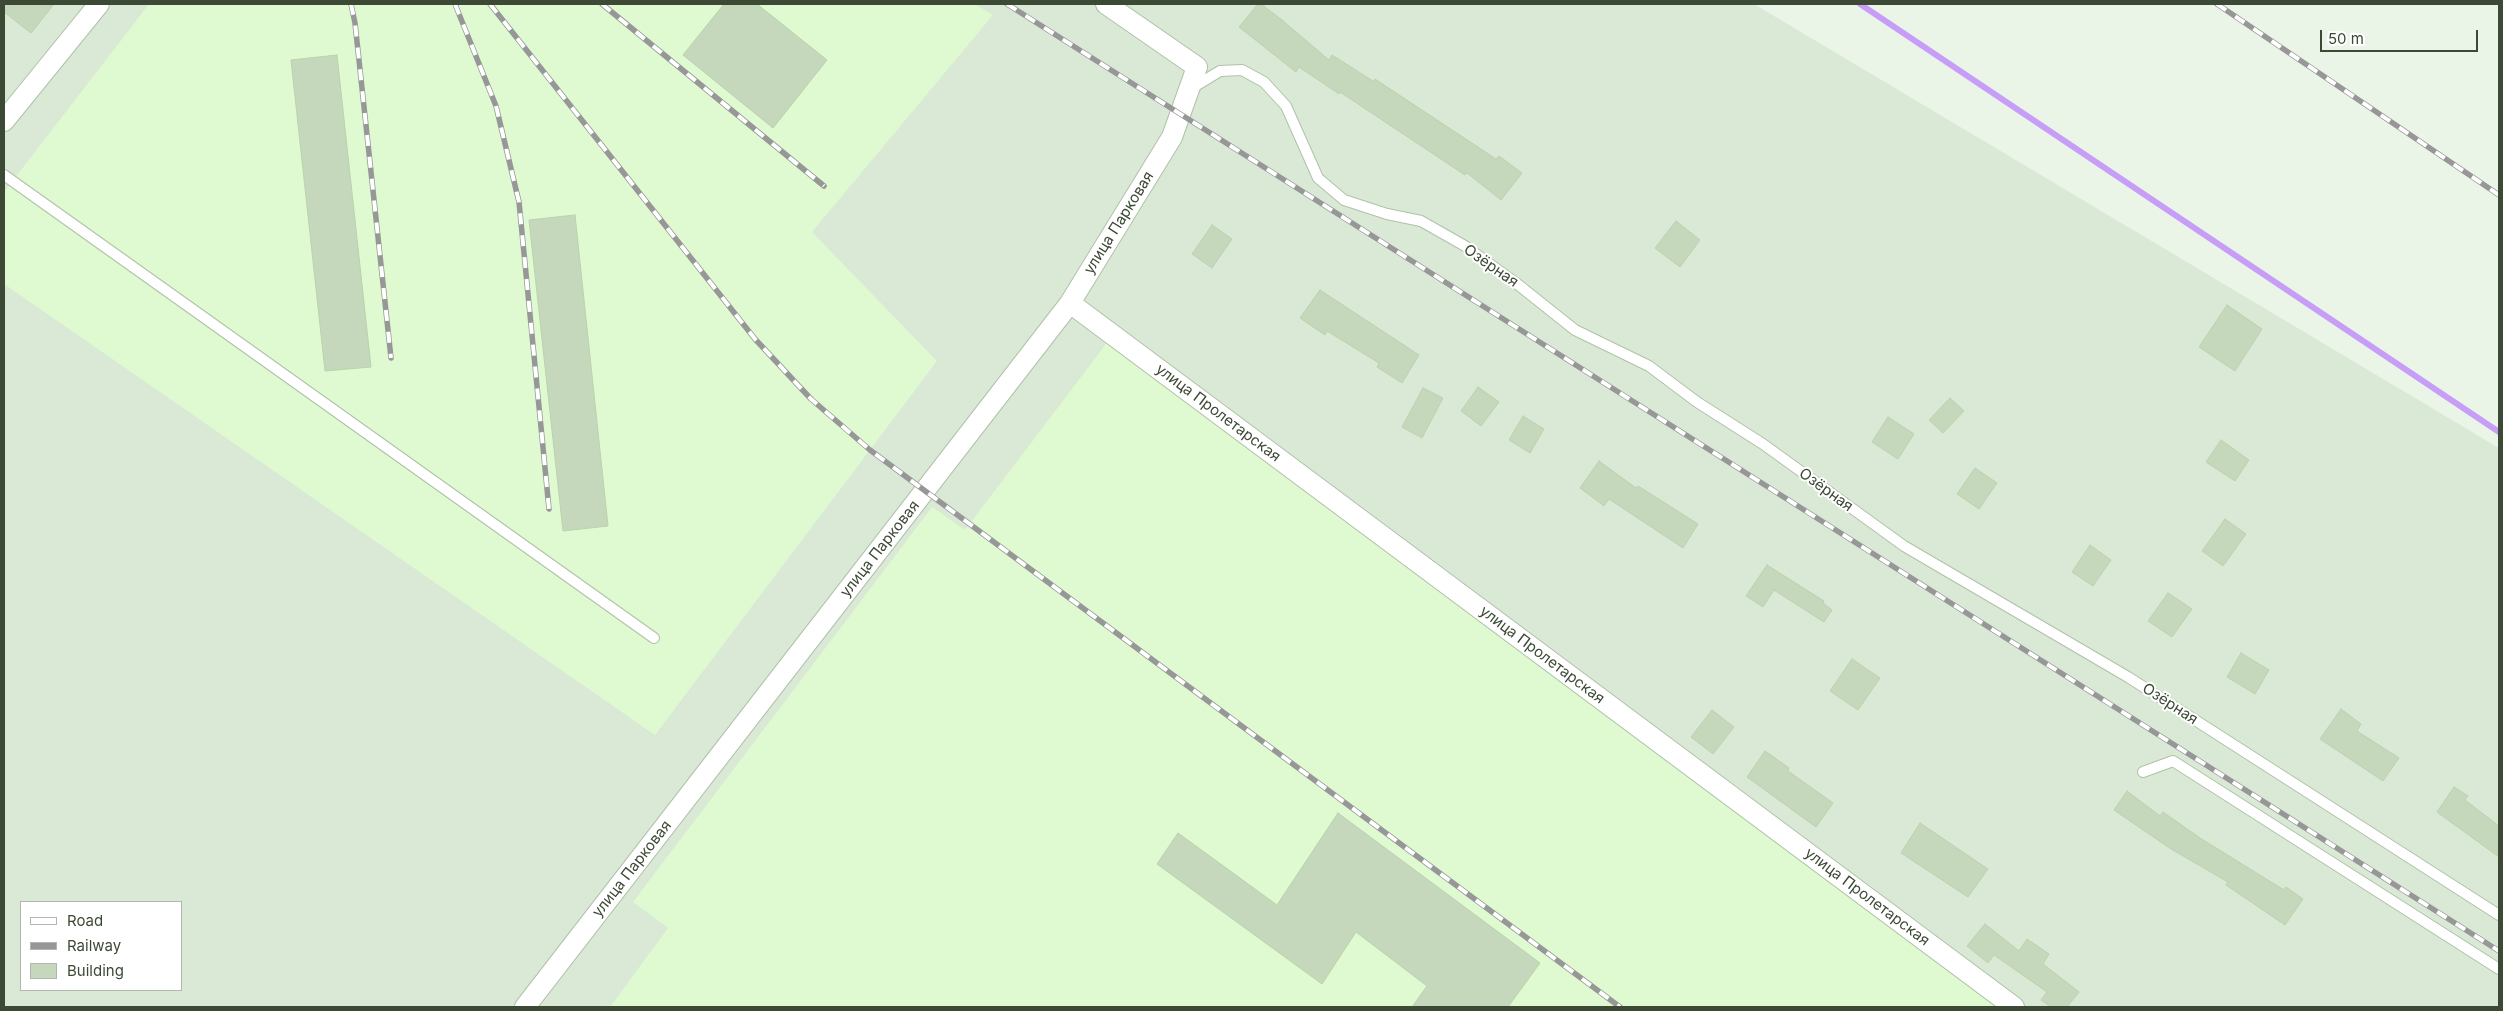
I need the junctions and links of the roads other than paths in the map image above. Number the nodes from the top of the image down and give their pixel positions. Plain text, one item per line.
1 (99, 4) edge
2 (1106, 4) edge
3 (1189, 90) junction
4 (4, 120) edge
5 (4, 175) edge
6 (1070, 303) junction
7 (654, 638) dead end
8 (2143, 772) dead end
9 (2499, 915) edge
10 (2499, 969) edge
11 (525, 1007) edge
12 (2014, 1007) edge

1 - 4 street
2 - 3 street, улица Парковая
3 - 6 street, улица Парковая
3 - 9 lane, Озёрная
5 - 7 lane
6 - 11 street, улица Парковая
6 - 12 street, улица Пролетарская
8 - 10 lane

